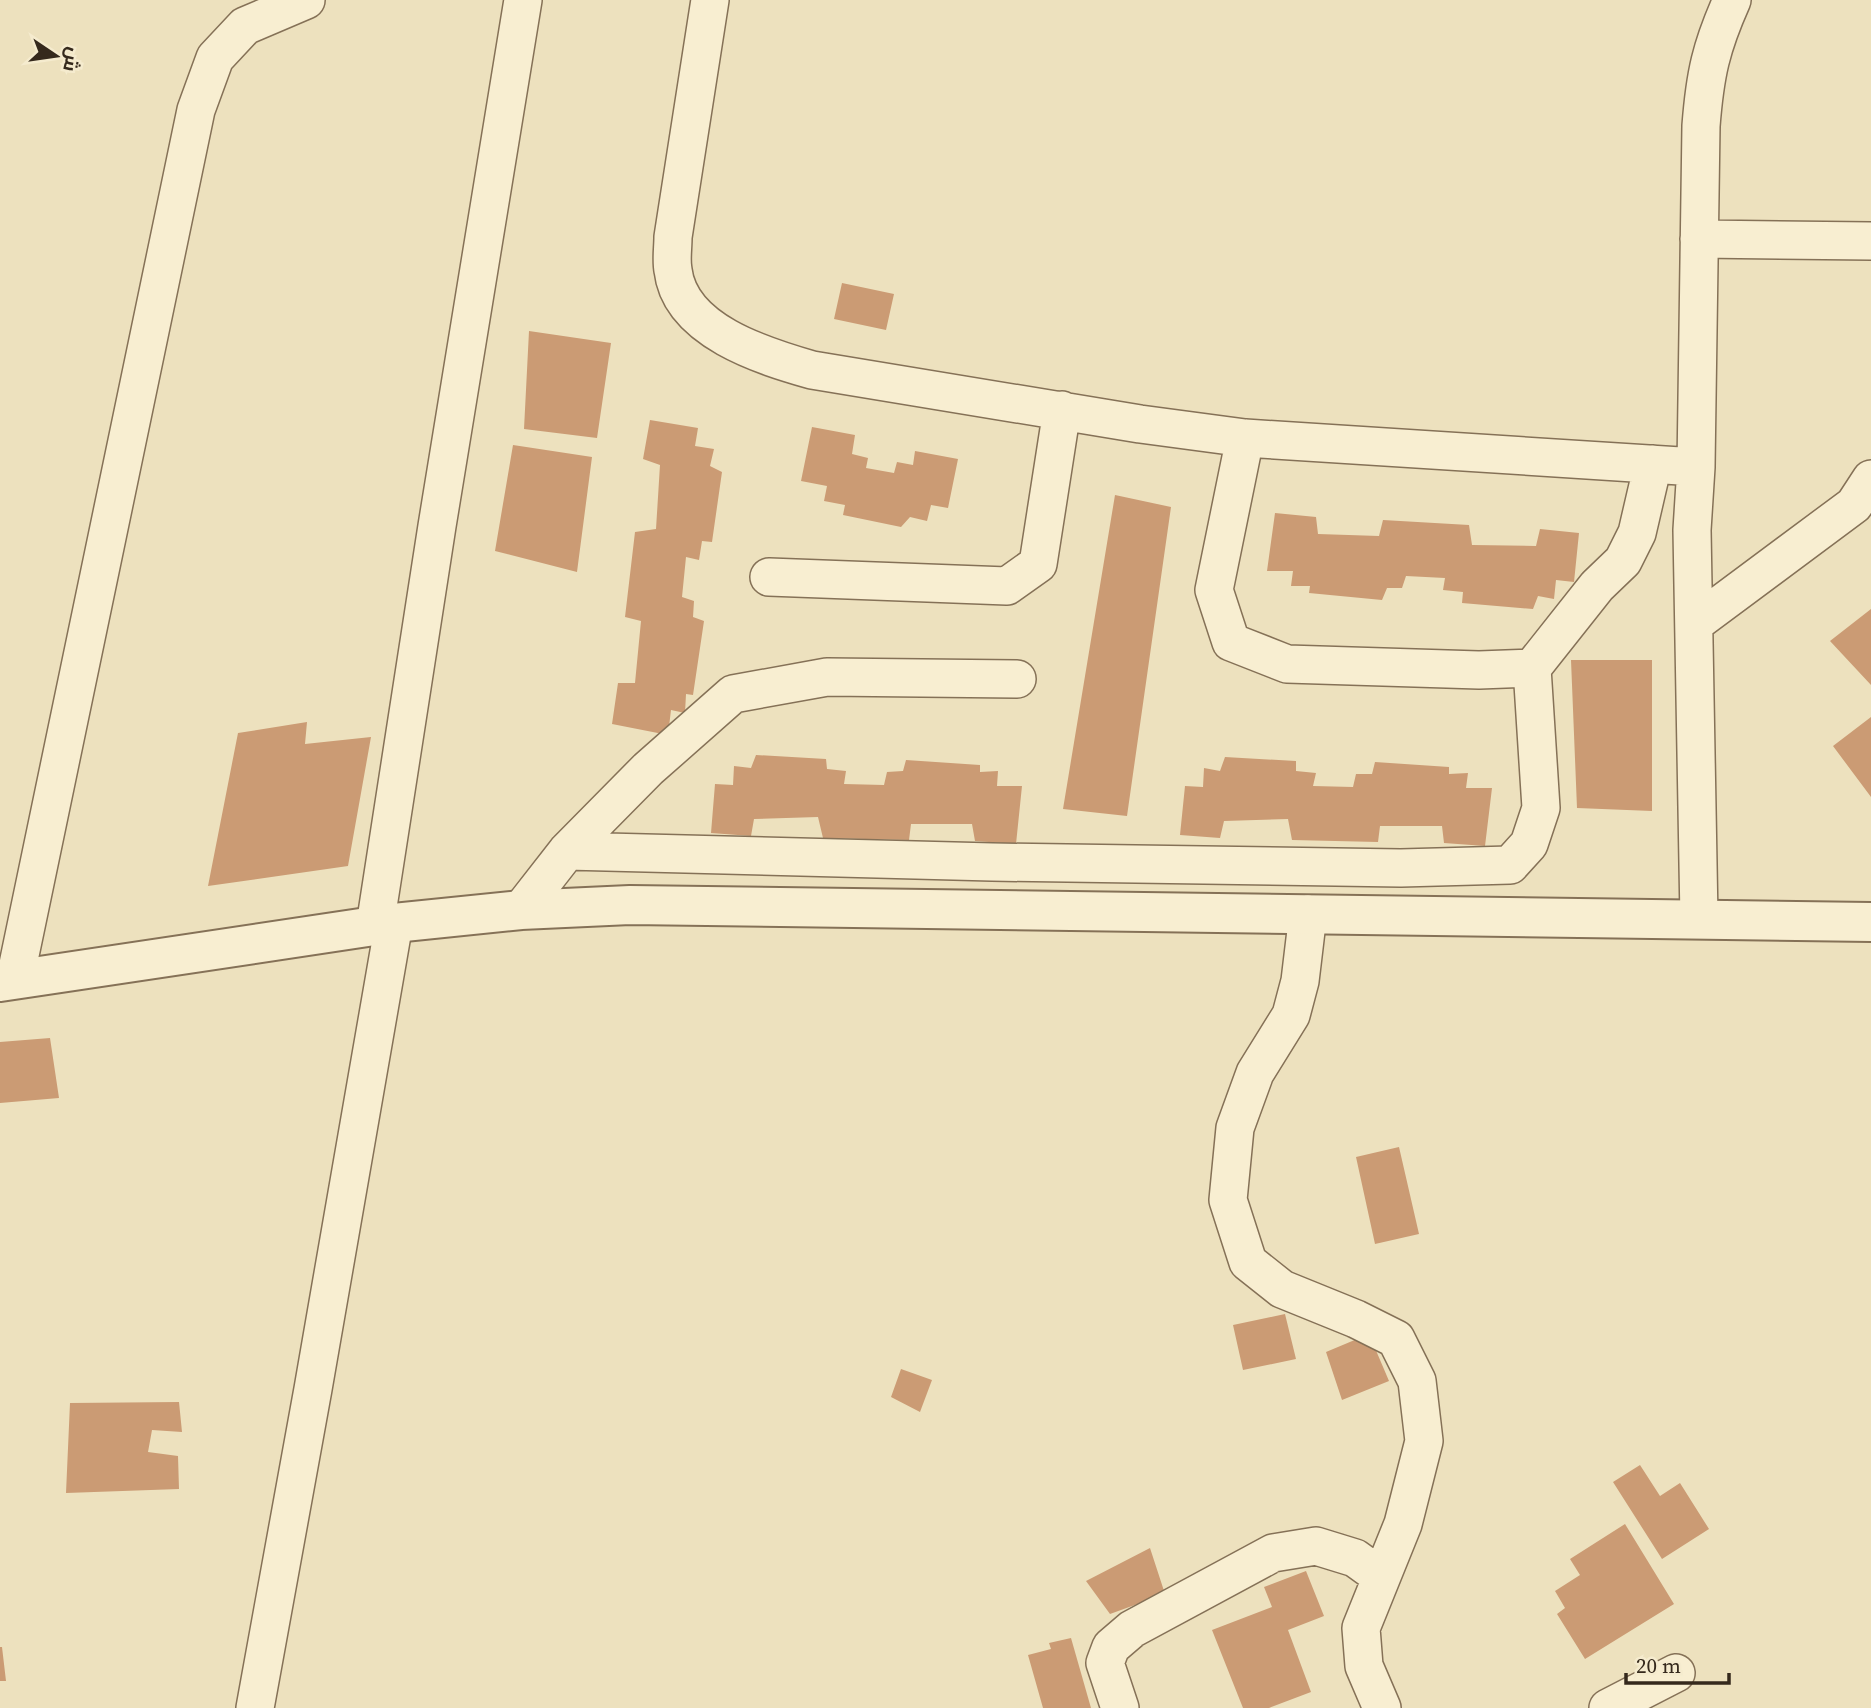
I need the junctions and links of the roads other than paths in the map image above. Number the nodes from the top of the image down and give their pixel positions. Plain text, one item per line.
1 (306, 0) edge
2 (523, 0) edge
3 (710, 0) edge
4 (1732, 0) edge
5 (1699, 239) junction
6 (1871, 241) edge
7 (1062, 410) junction
8 (1245, 438) junction
9 (1653, 464) junction
10 (1696, 467) junction
11 (1871, 479) edge
12 (769, 577) dead end
13 (1694, 624) junction
14 (1532, 668) junction
15 (1017, 679) dead end
16 (566, 851) junction
17 (992, 862) junction
18 (520, 910) junction
19 (989, 910) junction
20 (1308, 914) junction
21 (1699, 919) junction
22 (1871, 922) edge
23 (384, 925) junction
24 (8, 980) edge
25 (1380, 1576) junction
26 (1676, 1673) dead end
27 (254, 1708) edge
28 (1120, 1708) edge
29 (1382, 1708) edge
30 (1608, 1708) edge

1 - 24 street
2 - 23 street
3 - 7 street
4 - 5 street
5 - 6 street
5 - 10 street
7 - 8 street
7 - 12 street
8 - 9 street
8 - 14 street
9 - 10 street
9 - 14 street
10 - 13 street
11 - 13 street
13 - 21 street
14 - 17 street
15 - 16 street
16 - 17 street
16 - 18 street
17 - 19 street
18 - 19 street
18 - 23 street
19 - 20 street
20 - 21 street
20 - 25 street
21 - 22 street
23 - 24 street
23 - 27 street
25 - 28 street
25 - 29 street
26 - 30 street

